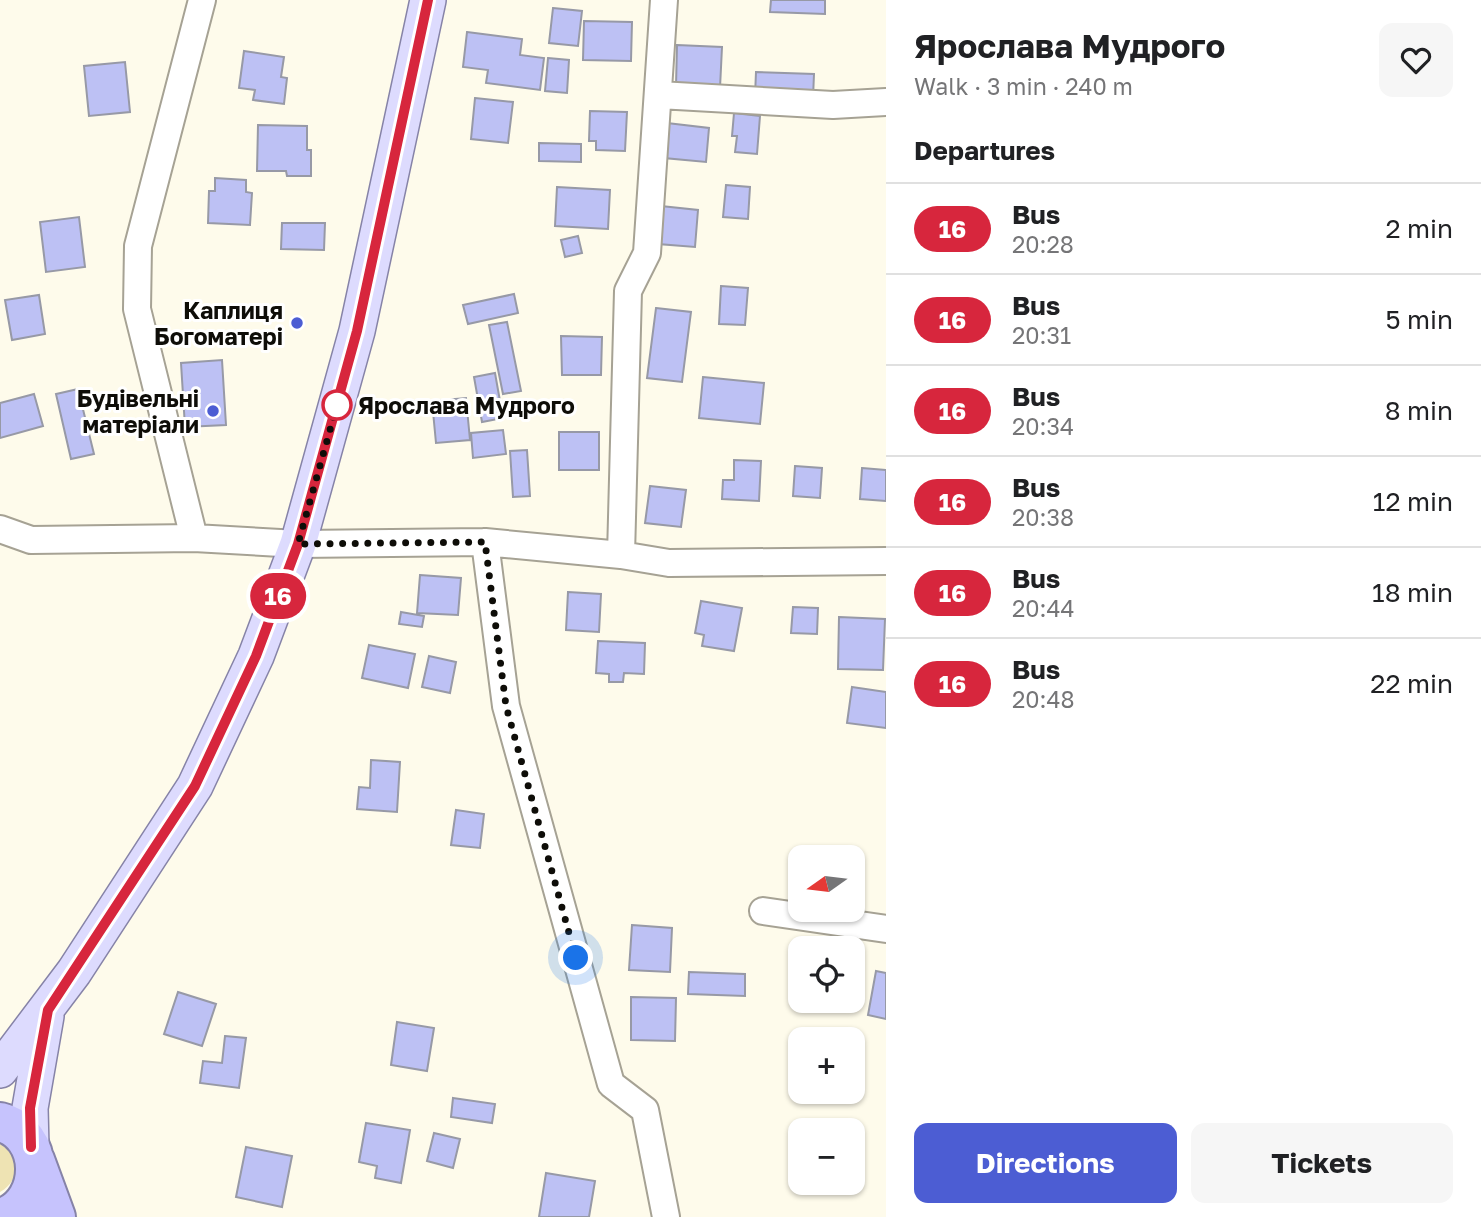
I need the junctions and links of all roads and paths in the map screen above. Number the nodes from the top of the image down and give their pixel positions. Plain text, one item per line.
1 (202, 0) edge
2 (428, 0) edge
3 (664, 0) edge
4 (659, 95) junction
5 (886, 102) edge
6 (0, 529) edge
7 (194, 538) junction
8 (485, 542) junction
9 (298, 544) junction
10 (621, 555) junction
11 (886, 561) edge
12 (763, 911) dead end
13 (886, 929) edge
14 (48, 1010) junction
15 (0, 1070) edge
16 (0, 1122) edge
17 (33, 1154) junction
18 (4, 1217) edge
19 (55, 1217) edge
20 (666, 1217) edge

1 - 7 street
2 - 9 main road
3 - 4 street
4 - 5 street
4 - 10 street
6 - 7 street
7 - 9 street
8 - 9 street
8 - 10 street
8 - 20 street
9 - 14 main road
10 - 11 street
12 - 13 street
14 - 15 main road
14 - 17 main road
16 - 17 highway
17 - 18 highway
17 - 19 highway

